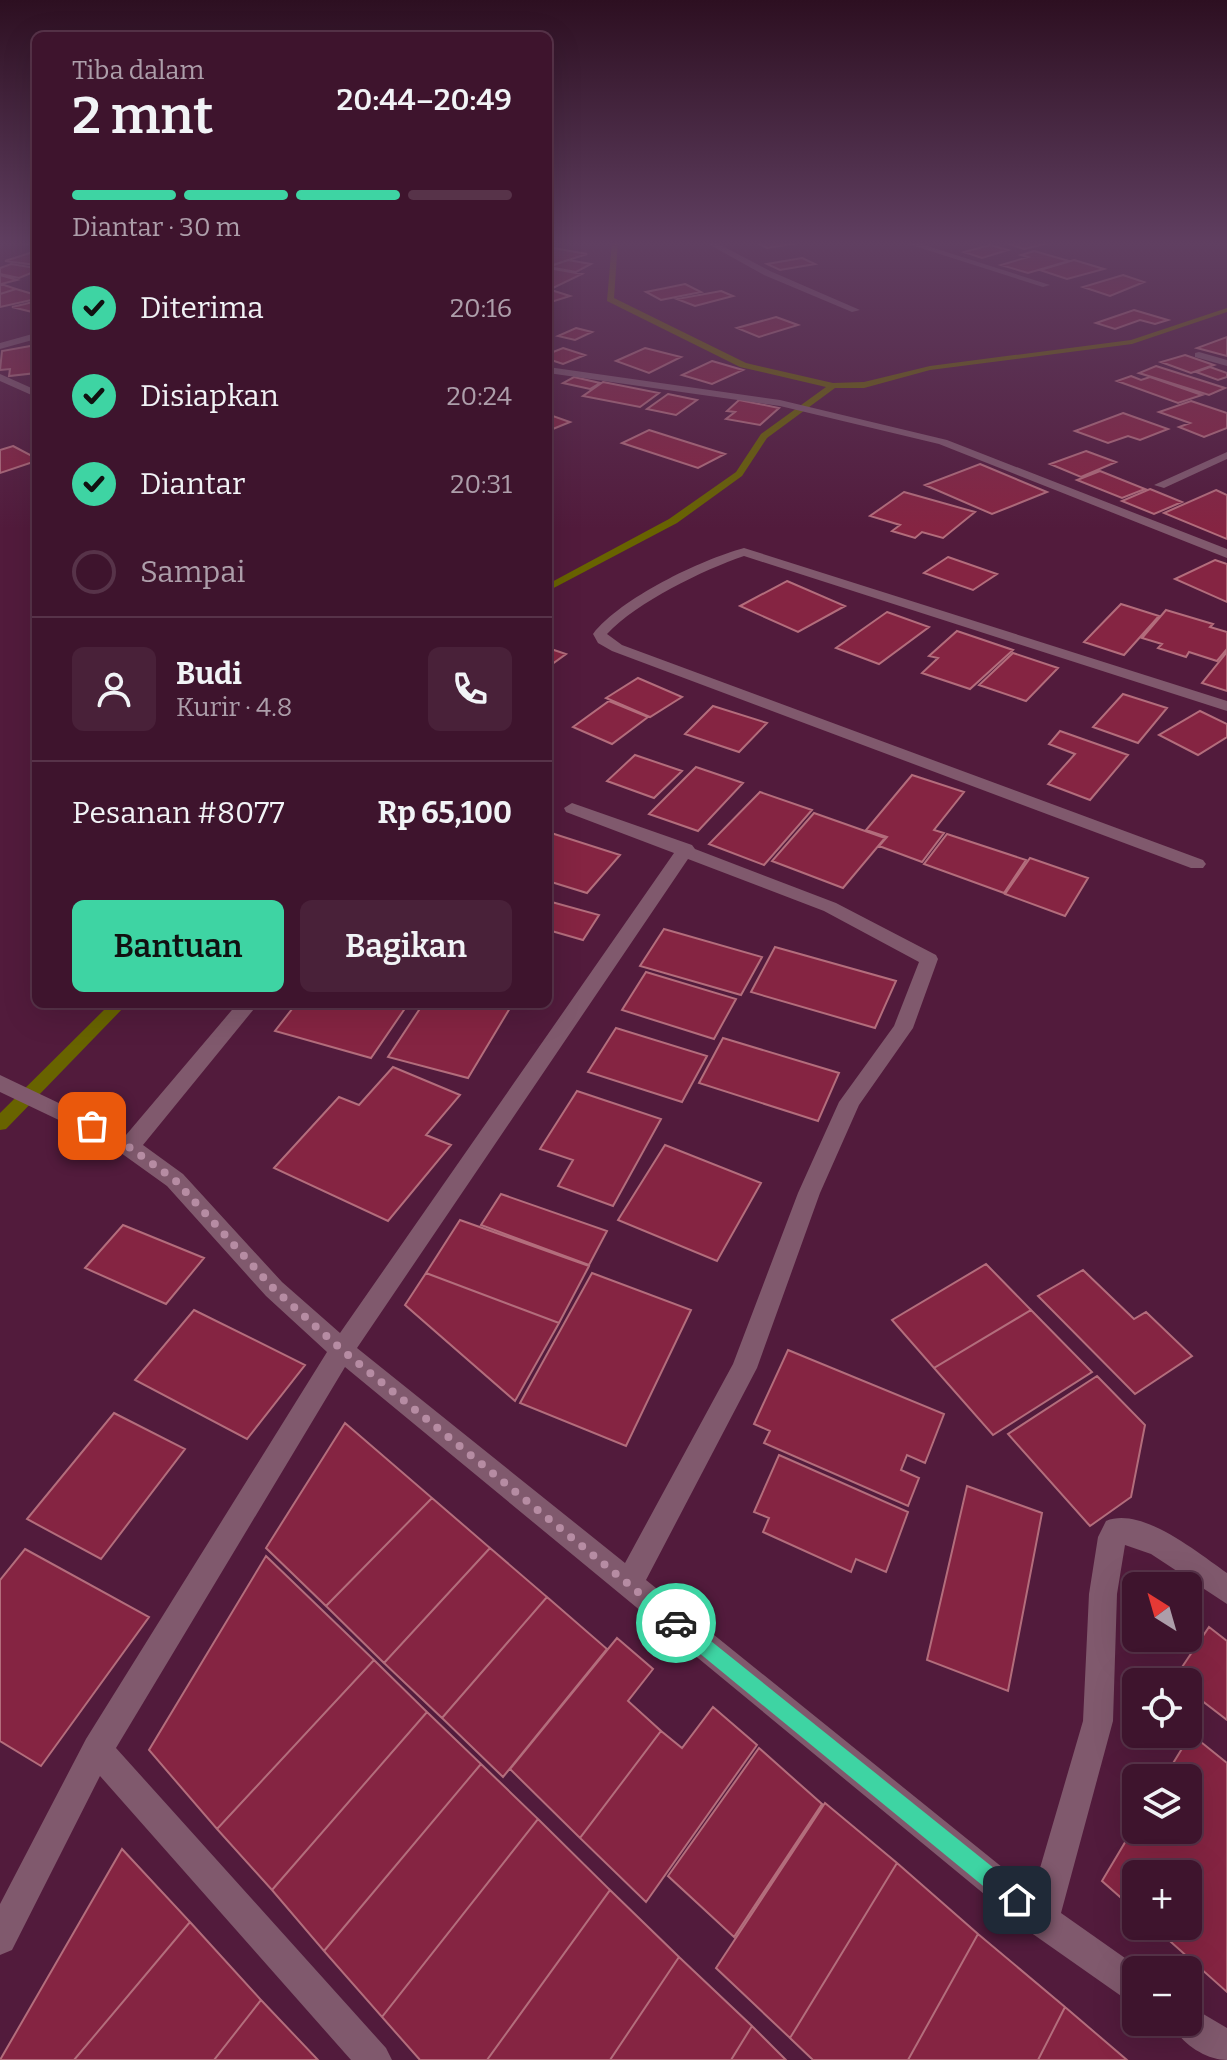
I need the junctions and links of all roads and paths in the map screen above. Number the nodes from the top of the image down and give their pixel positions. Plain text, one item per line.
1 (32, 337) edge
2 (0, 346) edge
3 (1199, 355) dead end
4 (1227, 363) edge
5 (552, 371) edge
6 (0, 377) edge
7 (32, 392) edge
8 (1227, 455) edge
9 (1160, 485) dead end
10 (1227, 554) edge
11 (1227, 706) edge
12 (572, 808) dead end
13 (686, 849) junction
14 (1197, 864) dead end
15 (245, 1008) edge
16 (0, 1083) edge
17 (129, 1147) junction
18 (342, 1350) junction
19 (629, 1584) junction
20 (1227, 1590) edge
21 (97, 1750) junction
22 (1042, 1920) junction
23 (0, 1938) edge
24 (1122, 1976) edge
25 (1202, 2032) edge
26 (1227, 2049) edge
27 (374, 2060) edge

1 - 2 street
3 - 4 street
5 - 10 street
6 - 7 street
8 - 9 street
11 - 14 street
12 - 13 street
13 - 18 street
13 - 19 street
15 - 17 street
16 - 17 street
17 - 18 street
18 - 19 street
18 - 21 street
19 - 22 street
20 - 22 street
21 - 23 street
21 - 27 street
22 - 24 street
25 - 26 street

